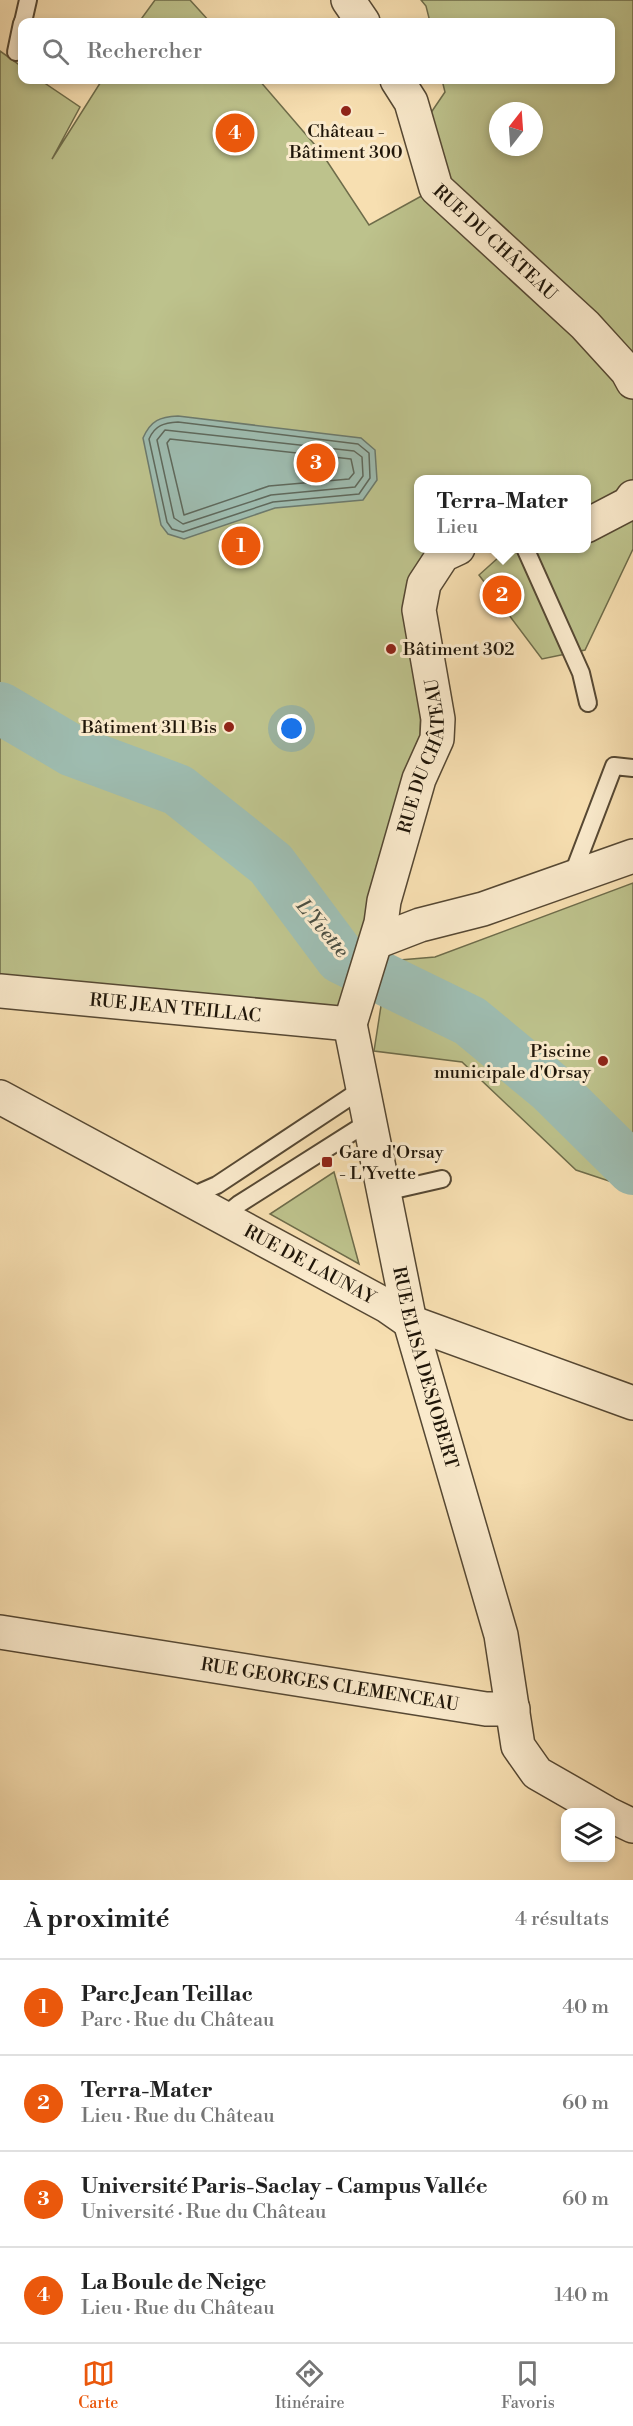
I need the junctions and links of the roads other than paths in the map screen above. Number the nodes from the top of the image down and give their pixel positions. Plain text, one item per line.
1 (28, 0) edge
2 (348, 0) edge
3 (24, 18) edge
4 (360, 18) edge
5 (18, 38) edge
6 (13, 53) edge
7 (400, 84) edge
8 (633, 382) edge
9 (633, 497) edge
10 (591, 523) edge
11 (448, 553) edge
12 (527, 553) edge
13 (588, 704) dead end
14 (633, 768) edge
15 (633, 856) edge
16 (572, 876) junction
17 (376, 942) junction
18 (0, 991) edge
19 (353, 1016) junction
20 (362, 1089) junction
21 (0, 1097) edge
22 (370, 1120) junction
23 (442, 1179) dead end
24 (385, 1192) junction
25 (185, 1199) junction
26 (222, 1218) junction
27 (410, 1322) junction
28 (633, 1403) edge
29 (0, 1632) edge
30 (513, 1709) junction
31 (598, 1808) edge
32 (615, 1817) edge
33 (633, 1826) edge

1 - 3 lane
2 - 4 street
5 - 6 lane
7 - 8 street, RUE DU CHÂTEAU
9 - 10 street
11 - 17 street, RUE DU CHÂTEAU
12 - 13 lane
14 - 16 lane
15 - 16 street
16 - 17 street
17 - 19 street, RUE DU CHÂTEAU
18 - 19 street, RUE JEAN TEILLAC
19 - 20 street, RUE ELISA DESJOBERT
20 - 22 street, RUE ELISA DESJOBERT
20 - 25 lane
21 - 25 street, RUE DE LAUNAY
22 - 24 street, RUE ELISA DESJOBERT
22 - 26 lane
23 - 24 lane
24 - 27 street, RUE ELISA DESJOBERT
25 - 26 street, RUE DE LAUNAY
26 - 27 street, RUE DE LAUNAY
27 - 28 street, RUE DE LAUNAY
27 - 30 street, RUE ELISA DESJOBERT
29 - 30 street, RUE GEORGES CLEMENCEAU
30 - 31 street
32 - 33 street

